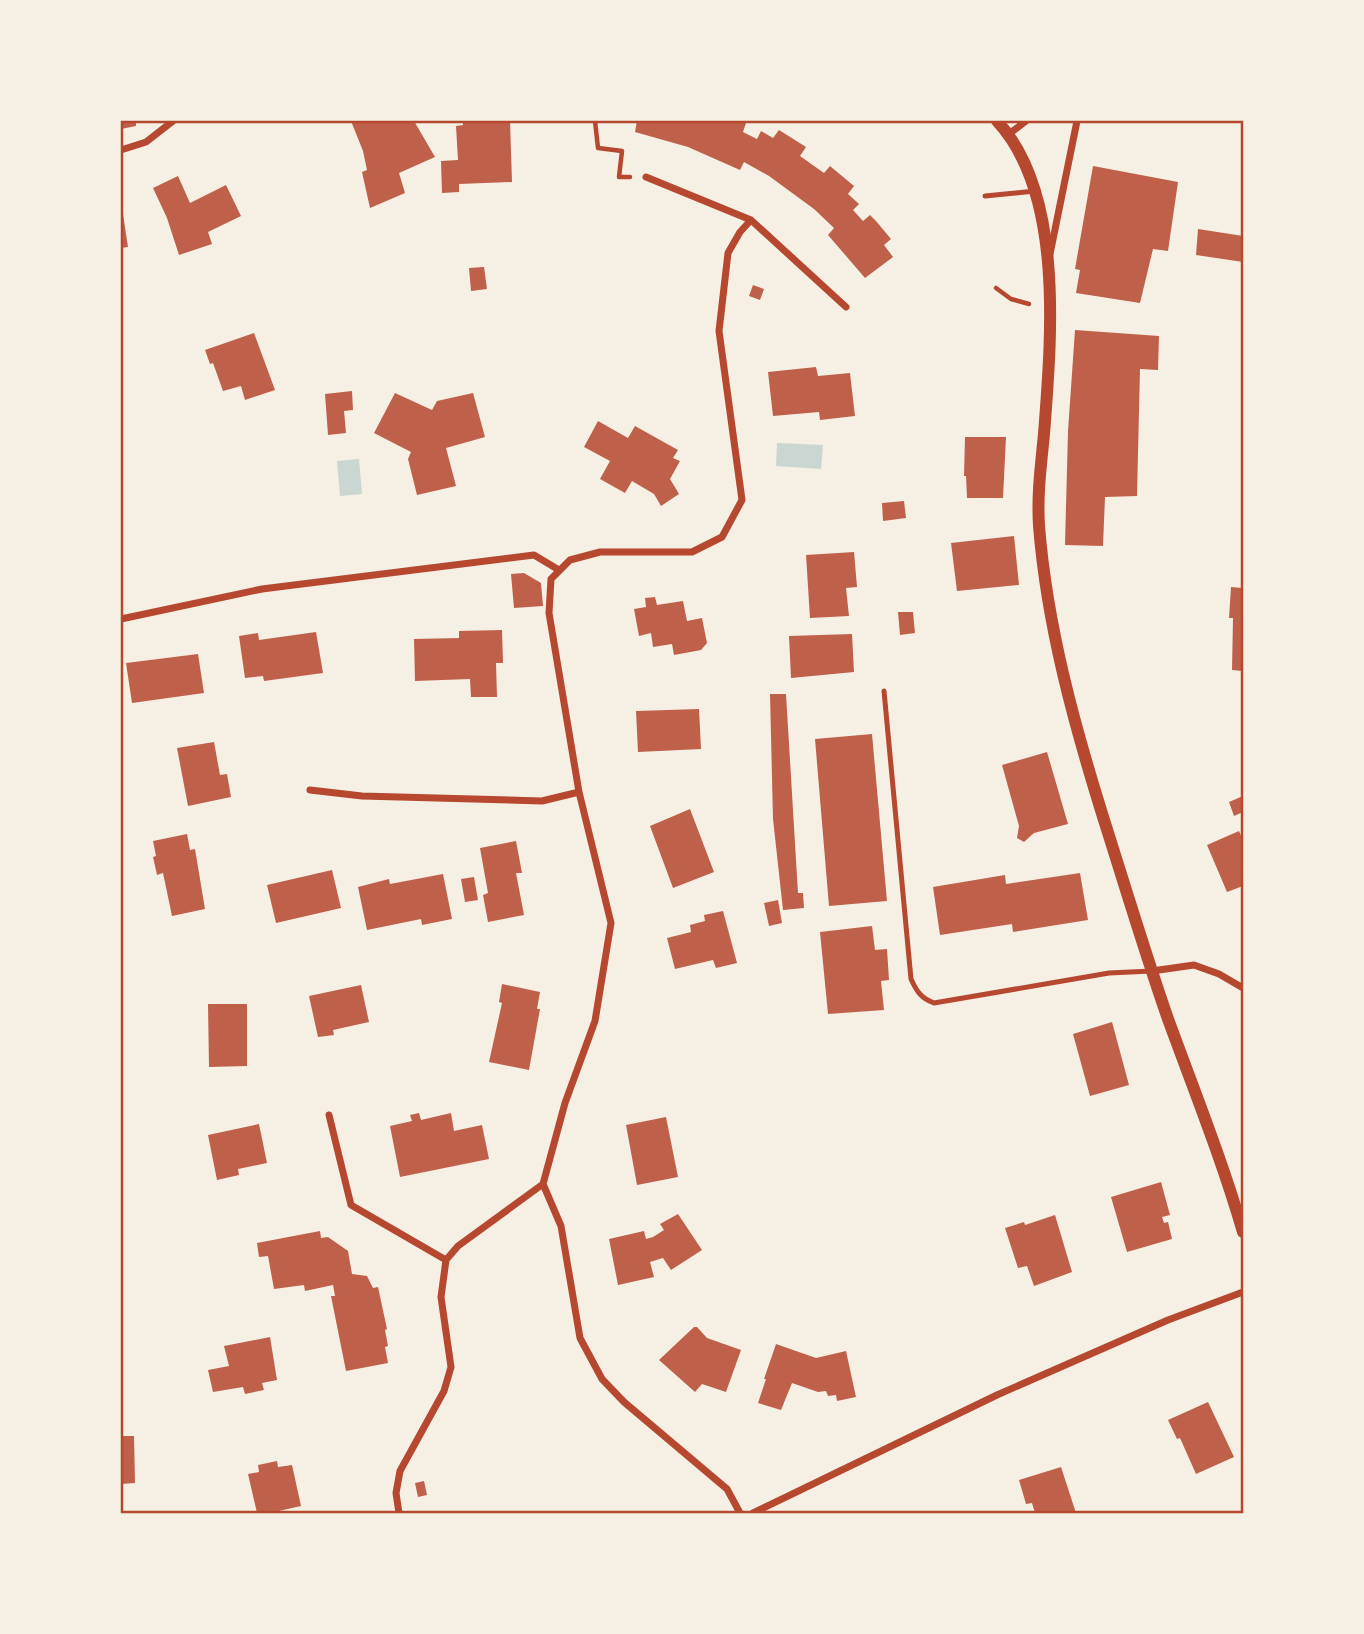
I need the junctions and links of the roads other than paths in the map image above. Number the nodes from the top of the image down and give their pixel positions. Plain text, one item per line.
1 (998, 121) edge
2 (1026, 121) edge
3 (1077, 121) edge
4 (168, 123) edge
5 (1009, 134) junction
6 (121, 150) edge
7 (646, 177) road end
8 (1035, 191) junction
9 (985, 197) dead end
10 (751, 220) junction
11 (1048, 268) junction
12 (846, 307) dead end
13 (559, 570) junction
14 (121, 619) edge
15 (884, 691) dead end
16 (310, 790) dead end
17 (579, 792) junction
18 (1152, 971) junction
19 (1243, 988) edge
20 (329, 1115) dead end
21 (542, 1184) junction
22 (1243, 1232) edge
23 (446, 1260) junction
24 (1243, 1292) edge
25 (399, 1513) edge
26 (740, 1513) edge
27 (753, 1513) edge

1 - 5 street
2 - 5 street
3 - 11 street
4 - 6 street
5 - 8 street
7 - 10 street
8 - 9 lane
8 - 11 street
10 - 12 street
10 - 13 street
11 - 18 street
13 - 14 street
13 - 17 street
15 - 18 lane
16 - 17 street
17 - 21 street
18 - 19 street
18 - 22 street
20 - 23 street
21 - 23 street
21 - 26 street
23 - 25 street
24 - 27 street

